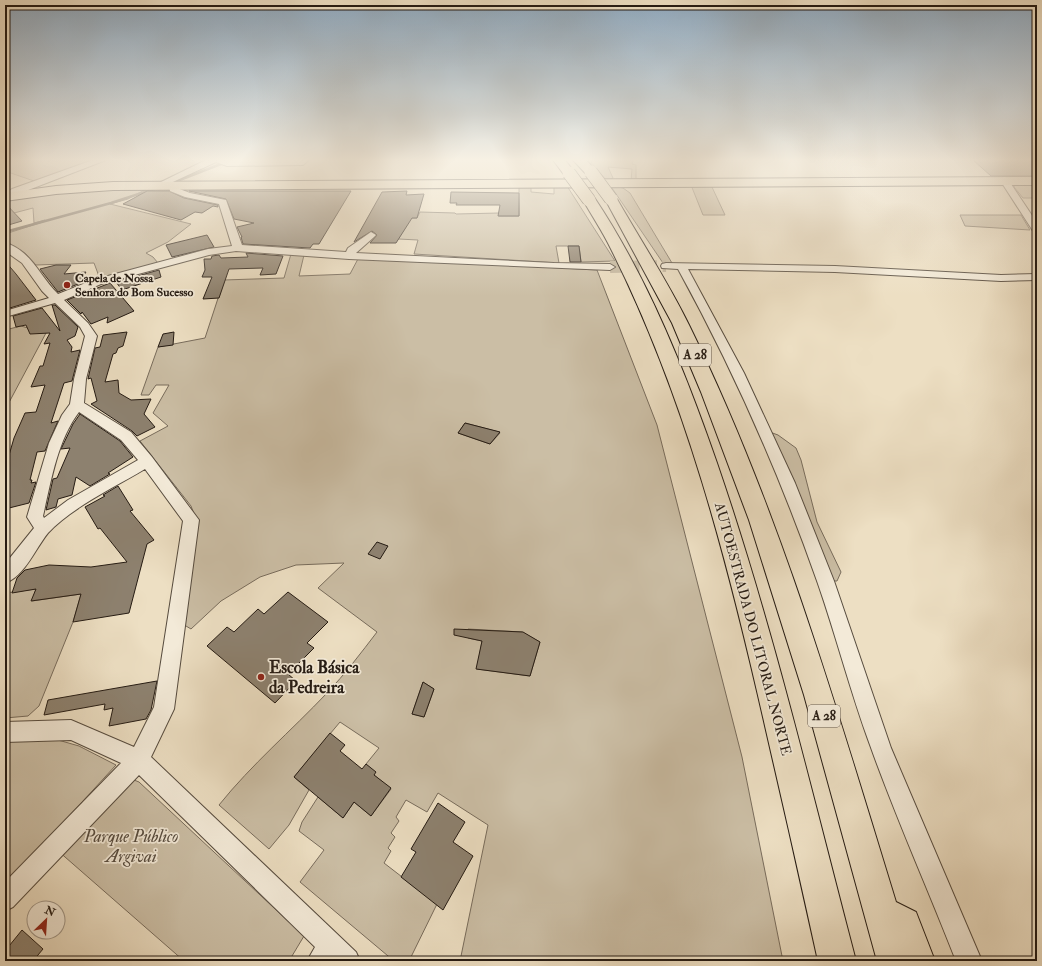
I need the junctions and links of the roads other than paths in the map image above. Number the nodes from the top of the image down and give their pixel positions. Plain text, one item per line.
1 (224, 205) edge
2 (592, 205) edge
3 (619, 205) edge
4 (1020, 205) edge
5 (1036, 229) dead end
6 (371, 236) dead end
7 (5, 246) edge
8 (236, 248) junction
9 (349, 256) junction
10 (610, 267) tunnel mouth
11 (1037, 277) edge
12 (56, 298) junction
13 (5, 314) edge
14 (77, 405) junction
15 (147, 461) junction
16 (43, 528) junction
17 (5, 576) edge
18 (5, 732) edge
19 (139, 760) junction
20 (5, 899) edge
21 (883, 914) junction
22 (332, 956) edge
23 (837, 961) edge
24 (896, 961) edge
25 (916, 961) edge
26 (969, 961) edge

1 - 8 street
2 - 23 main road, AUTOESTRADA DO LITORAL NORTE / A 28, bridge
3 - 21 main road, A 28
4 - 5 street
6 - 9 street
7 - 12 street
8 - 9 street
8 - 12 street
9 - 10 street
11 - 26 street
12 - 13 street
12 - 14 street
14 - 15 street
14 - 16 street
15 - 16 street
15 - 19 street
16 - 17 street
18 - 19 street
19 - 20 street
19 - 22 street
21 - 24 main road, A 28
21 - 25 main road

